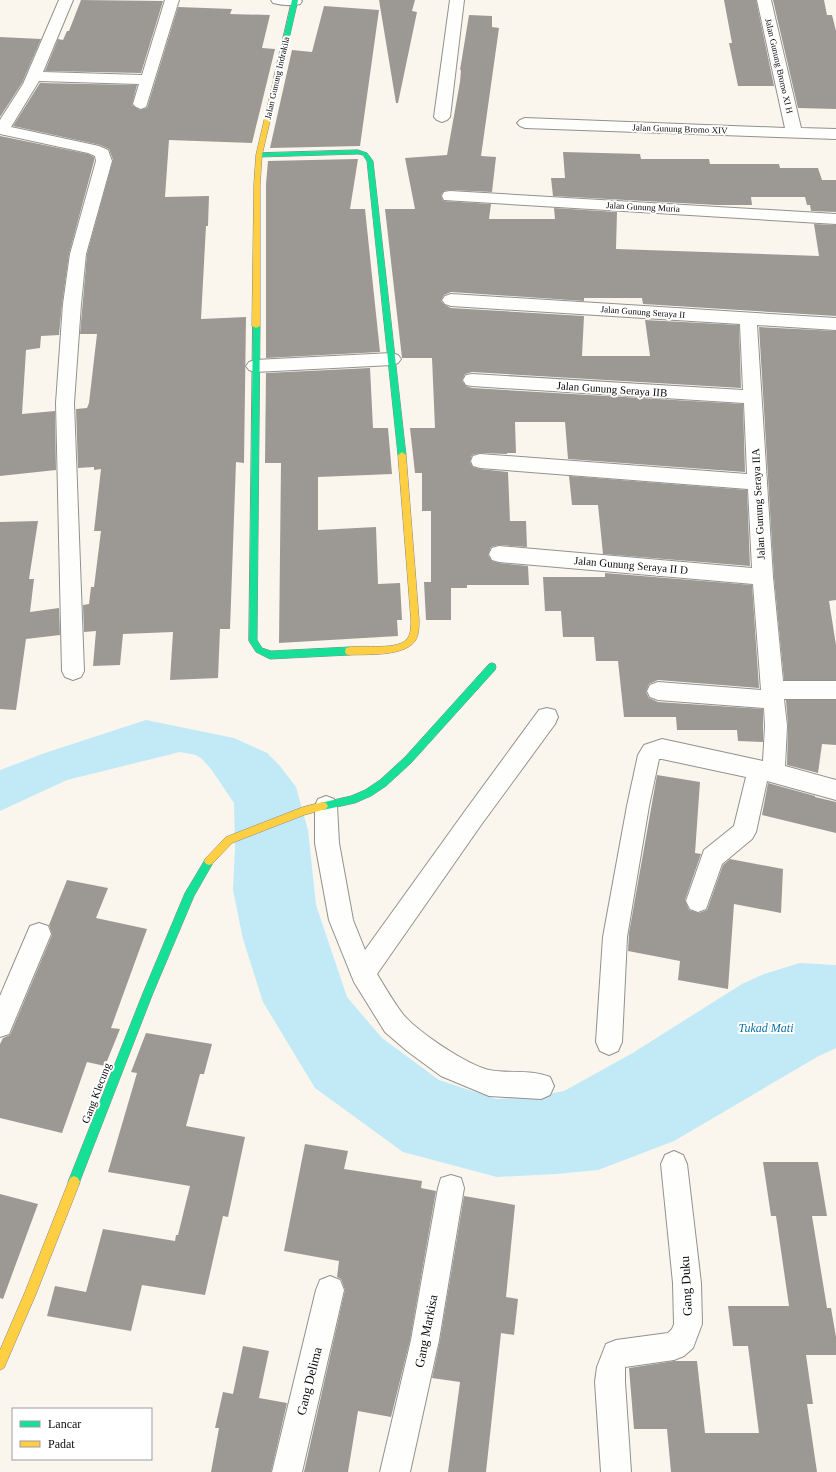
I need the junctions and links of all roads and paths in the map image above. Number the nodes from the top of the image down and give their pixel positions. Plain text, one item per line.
1 (66, 0) edge
2 (172, 0) edge
3 (278, 0) edge
4 (295, 0) edge
5 (457, 0) edge
6 (764, 0) edge
7 (33, 76) junction
8 (147, 80) junction
9 (141, 104) dead end
10 (442, 117) dead end
11 (525, 124) dead end
12 (1, 129) edge
13 (794, 132) junction
14 (836, 134) edge
15 (259, 155) junction
16 (450, 196) dead end
17 (836, 218) edge
18 (451, 300) dead end
19 (748, 319) junction
20 (836, 324) edge
21 (392, 359) junction
22 (255, 366) junction
23 (472, 380) dead end
24 (752, 398) junction
25 (480, 461) dead end
26 (756, 482) junction
27 (499, 554) dead end
28 (763, 577) junction
29 (492, 667) dead end
30 (73, 671) dead end
31 (836, 690) edge
32 (658, 691) dead end
33 (773, 695) junction
34 (547, 717) dead end
35 (767, 771) junction
36 (836, 790) edge
37 (314, 809) junction
38 (698, 901) dead end
39 (39, 934) dead end
40 (363, 974) junction
41 (0, 1025) edge
42 (609, 1042) dead end
43 (541, 1086) dead end
44 (674, 1164) dead end
45 (450, 1188) dead end
46 (330, 1290) dead end
47 (0, 1364) edge
48 (287, 1472) edge
49 (395, 1472) edge
50 (616, 1472) edge

1 - 7 street
2 - 8 street
3 - 4 street
4 - 15 street, Jalan Gunung Indrakila
5 - 10 street
6 - 13 street, Jalan Gunung Bromo XI H
7 - 8 street
7 - 12 street
8 - 9 street
11 - 13 street, Jalan Gunung Bromo XIV
12 - 30 street
13 - 14 street, Jalan Gunung Bromo XIV
15 - 21 street, Jalan Gunung Indrakila
15 - 22 street, Jalan Gunung Indrakila
16 - 17 street, Jalan Gunung Muria
18 - 19 street, Jalan Gunung Seraya II
19 - 20 street, Jalan Gunung Seraya II
19 - 24 street, Jalan Gunung Seraya IIA
21 - 22 street
21 - 22 street, Jalan Gunung Indrakila
23 - 24 street, Jalan Gunung Seraya IIB
24 - 26 street, Jalan Gunung Seraya IIA
25 - 26 street
26 - 28 street, Jalan Gunung Seraya IIA
27 - 28 street, Jalan Gunung Seraya II D
28 - 33 street, Jalan Gunung Seraya IIA
29 - 37 street
31 - 33 street
32 - 33 street
33 - 35 street, Jalan Gunung Seraya IIA
34 - 40 street
35 - 36 street
35 - 38 street, Jalan Gunung Seraya IIA
35 - 42 street
37 - 40 street
37 - 47 street, Gang Klecung
39 - 41 street
40 - 43 street
44 - 50 street, Gang Duku
45 - 49 street, Gang Markisa
46 - 48 street, Gang Delima

